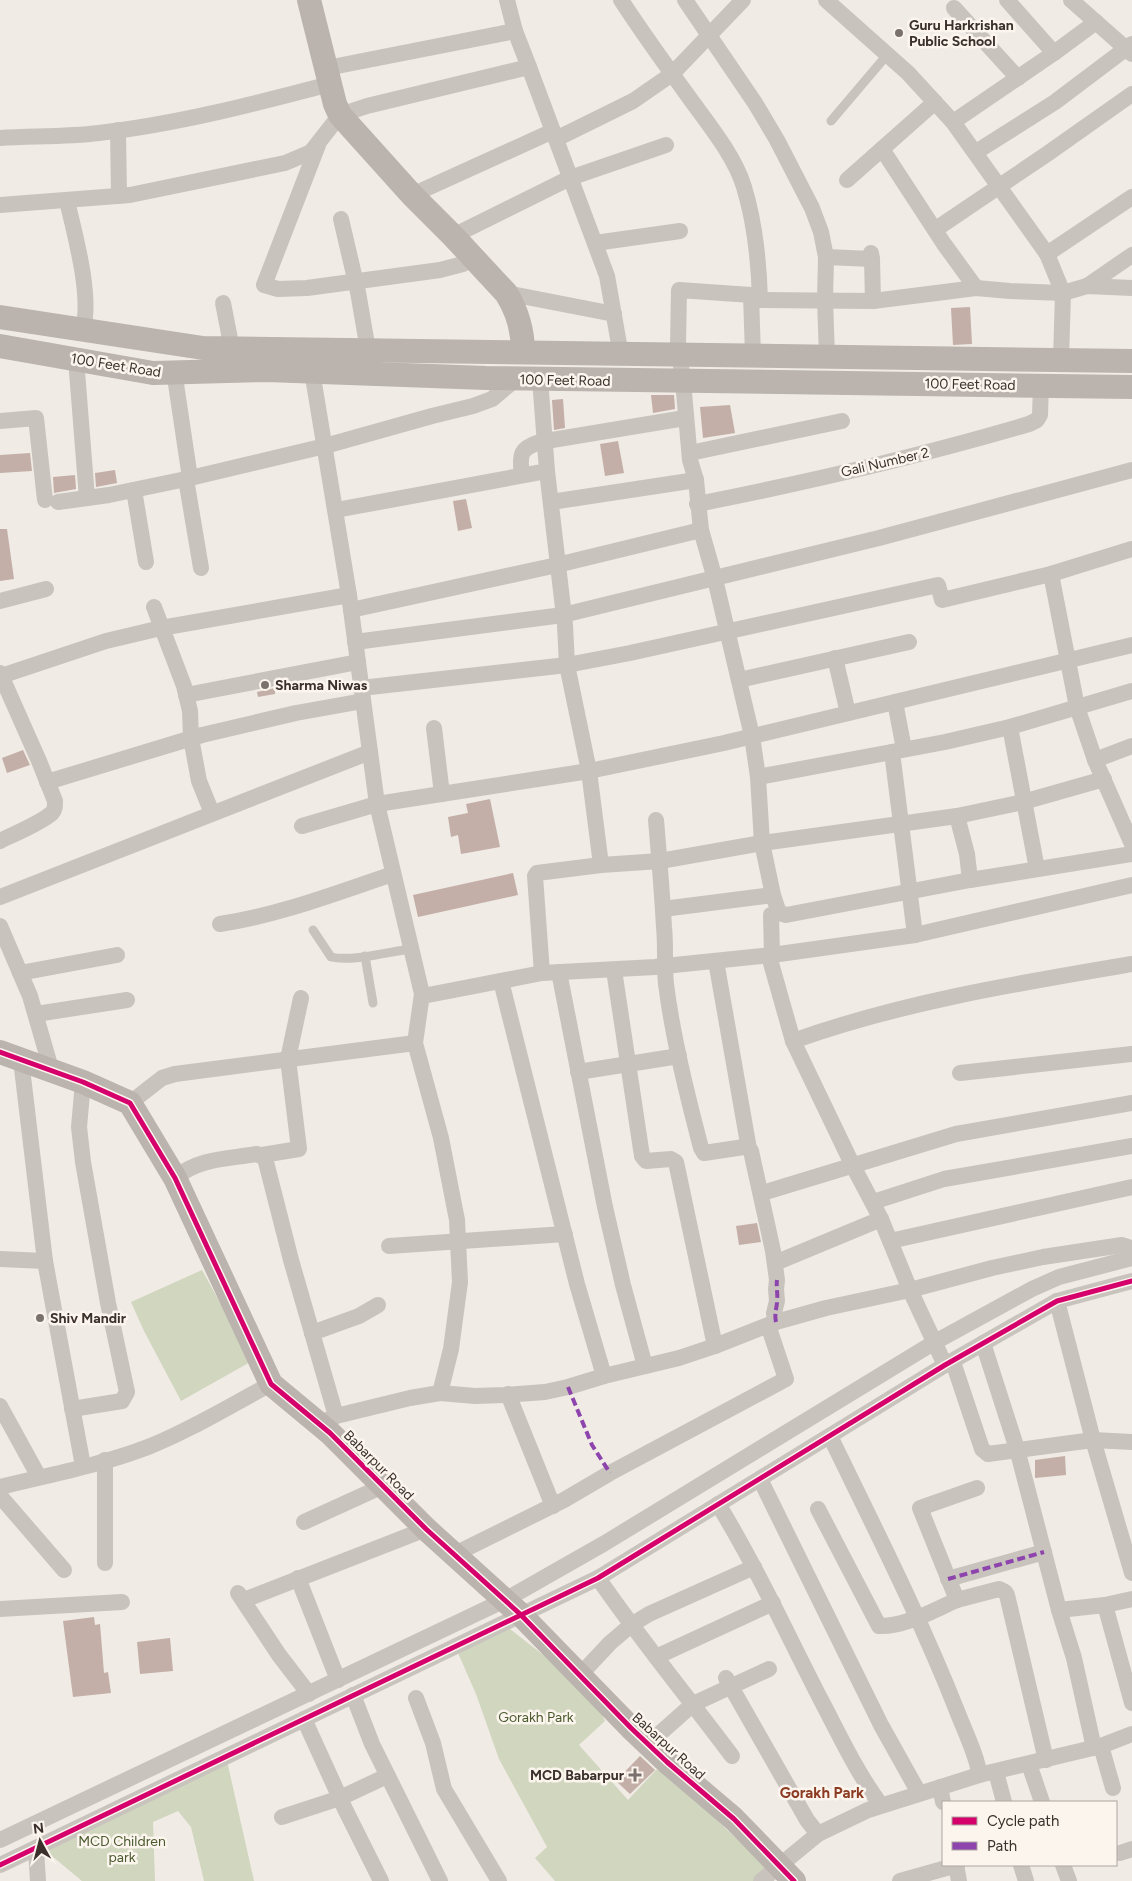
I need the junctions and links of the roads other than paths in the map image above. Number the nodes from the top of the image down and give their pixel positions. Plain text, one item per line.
1 (309, 0) edge
2 (507, 0) edge
3 (621, 0) edge
4 (685, 0) edge
5 (743, 0) edge
6 (826, 0) edge
7 (1007, 0) edge
8 (1071, 0) edge
9 (954, 8) dead end
10 (1096, 22) junction
11 (515, 31) junction
12 (709, 37) junction
13 (1130, 49) edge
14 (1054, 53) junction
15 (887, 55) junction
16 (529, 67) junction
17 (672, 74) junction
18 (328, 76) junction
19 (1018, 78) junction
20 (1132, 94) edge
21 (935, 102) junction
22 (340, 115) junction
23 (831, 121) dead end
24 (953, 122) junction
25 (118, 130) junction
26 (555, 135) junction
27 (0, 138) edge
28 (666, 144) dead end
29 (318, 145) junction
30 (882, 149) junction
31 (976, 152) junction
32 (570, 178) junction
33 (847, 180) dead end
34 (999, 186) junction
35 (412, 195) junction
36 (118, 196) junction
37 (1132, 197) edge
38 (67, 201) junction
39 (0, 205) edge
40 (341, 218) dead end
41 (936, 229) junction
42 (680, 231) dead end
43 (453, 236) junction
44 (595, 243) junction
45 (1046, 254) junction
46 (1132, 255) edge
47 (471, 256) junction
48 (826, 258) junction
49 (356, 281) junction
50 (1087, 286) junction
51 (976, 288) junction
52 (1132, 288) edge
53 (506, 293) junction
54 (1063, 293) junction
55 (755, 300) junction
56 (825, 300) junction
57 (873, 301) junction
58 (223, 304) dead end
59 (614, 314) junction
60 (0, 317) edge
61 (83, 329) junction
62 (0, 346) edge
63 (232, 349) junction
64 (368, 350) junction
65 (523, 352) junction
66 (619, 354) junction
67 (753, 355) junction
68 (679, 356) junction
69 (827, 356) junction
70 (76, 359) junction
71 (1061, 360) junction
72 (1132, 361) edge
73 (312, 371) junction
74 (172, 372) junction
75 (516, 379) junction
76 (540, 379) junction
77 (683, 381) junction
78 (1051, 386) junction
79 (1132, 387) edge
80 (685, 418) junction
81 (0, 421) edge
82 (842, 421) dead end
83 (545, 442) junction
84 (325, 446) junction
85 (690, 453) junction
86 (1132, 470) edge
87 (547, 471) junction
88 (522, 475) junction
89 (188, 479) junction
90 (696, 480) junction
91 (134, 490) junction
92 (87, 498) junction
93 (551, 502) junction
94 (697, 504) junction
95 (336, 510) junction
96 (701, 530) junction
97 (1132, 549) edge
98 (146, 562) dead end
99 (557, 565) junction
100 (201, 568) dead end
101 (1051, 574) junction
102 (715, 579) junction
103 (46, 588) dead end
104 (0, 601) edge
105 (350, 602) junction
106 (154, 608) dead end
107 (563, 615) junction
108 (161, 628) junction
109 (727, 631) junction
110 (355, 642) junction
111 (910, 642) dead end
112 (1132, 645) edge
113 (835, 658) junction
114 (1068, 660) junction
115 (358, 662) junction
116 (567, 665) junction
117 (0, 674) edge
118 (739, 680) junction
119 (1132, 691) edge
120 (186, 695) junction
121 (362, 695) junction
122 (895, 702) junction
123 (1076, 707) junction
124 (848, 713) junction
125 (434, 728) dead end
126 (1010, 728) junction
127 (752, 736) junction
128 (192, 738) junction
129 (1132, 746) edge
130 (898, 750) junction
131 (370, 752) junction
132 (1096, 760) junction
133 (589, 771) junction
134 (758, 777) junction
135 (1104, 779) junction
136 (47, 782) junction
137 (442, 794) junction
138 (1023, 802) junction
139 (377, 804) junction
140 (212, 813) junction
141 (957, 816) junction
142 (656, 820) dead end
143 (1127, 821) edge
144 (902, 823) junction
145 (302, 826) dead end
146 (0, 840) edge
147 (762, 843) junction
148 (1132, 844) edge
149 (1132, 854) edge
150 (660, 861) junction
151 (601, 865) junction
152 (1037, 869) junction
153 (393, 874) junction
154 (970, 880) junction
155 (1132, 885) edge
156 (910, 891) junction
157 (773, 895) junction
158 (0, 897) edge
159 (663, 909) junction
160 (779, 913) junction
161 (220, 924) dead end
162 (0, 926) edge
163 (313, 930) dead end
164 (916, 935) junction
165 (410, 949) junction
166 (117, 955) dead end
167 (365, 956) junction
168 (770, 956) junction
169 (716, 960) junction
170 (1132, 964) edge
171 (664, 966) junction
172 (614, 970) junction
173 (551, 972) junction
174 (20, 973) junction
175 (501, 981) junction
176 (422, 994) junction
177 (302, 998) dead end
178 (127, 1000) dead end
179 (373, 1003) dead end
180 (36, 1014) junction
181 (793, 1040) junction
182 (415, 1043) junction
183 (1132, 1054) edge
184 (10, 1056) edge
185 (679, 1056) junction
186 (288, 1059) junction
187 (628, 1064) junction
188 (52, 1072) junction
189 (578, 1072) junction
190 (960, 1073) dead end
191 (83, 1082) junction
192 (130, 1103) junction
193 (1132, 1103) edge
194 (1132, 1146) edge
195 (750, 1149) junction
196 (262, 1155) junction
197 (853, 1166) junction
198 (174, 1178) junction
199 (1132, 1187) edge
200 (762, 1193) junction
201 (873, 1202) junction
202 (882, 1219) junction
203 (565, 1234) junction
204 (890, 1241) junction
205 (459, 1242) junction
206 (389, 1246) dead end
207 (1132, 1258) edge
208 (0, 1259) edge
209 (45, 1260) junction
210 (776, 1272) junction
211 (1132, 1281) edge
212 (910, 1290) junction
213 (1057, 1301) junction
214 (378, 1305) dead end
215 (772, 1323) junction
216 (312, 1333) junction
217 (935, 1342) junction
218 (983, 1343) junction
219 (715, 1346) junction
220 (949, 1364) junction
221 (645, 1366) junction
222 (604, 1376) junction
223 (271, 1384) junction
224 (440, 1393) junction
225 (508, 1394) junction
226 (0, 1406) edge
227 (72, 1409) junction
228 (327, 1420) junction
229 (830, 1436) junction
230 (1093, 1440) junction
231 (1132, 1442) edge
232 (1017, 1449) junction
233 (105, 1460) junction
234 (83, 1466) junction
235 (39, 1477) junction
236 (760, 1479) junction
237 (0, 1486) edge
238 (383, 1486) junction
239 (977, 1488) dead end
240 (0, 1496) edge
241 (718, 1504) junction
242 (552, 1506) junction
243 (818, 1510) dead end
244 (304, 1522) dead end
245 (426, 1528) junction
246 (1044, 1552) junction
247 (454, 1554) junction
248 (105, 1563) dead end
249 (754, 1567) junction
250 (64, 1570) dead end
251 (1132, 1574) edge
252 (298, 1578) junction
253 (598, 1578) junction
254 (948, 1578) junction
255 (1132, 1599) edge
256 (957, 1600) junction
257 (122, 1602) dead end
258 (773, 1603) junction
259 (1105, 1605) junction
260 (512, 1607) junction
261 (0, 1609) edge
262 (1059, 1610) junction
263 (916, 1617) junction
264 (631, 1625) junction
265 (656, 1657) junction
266 (769, 1669) dead end
267 (580, 1675) junction
268 (338, 1680) junction
269 (728, 1683) junction
270 (309, 1694) junction
271 (353, 1695) junction
272 (416, 1698) dead end
273 (1132, 1703) edge
274 (693, 1704) junction
275 (304, 1719) junction
276 (1132, 1734) edge
277 (648, 1744) junction
278 (1098, 1747) junction
279 (732, 1756) dead end
280 (1046, 1760) junction
281 (1029, 1764) junction
282 (996, 1772) junction
283 (388, 1776) junction
284 (979, 1776) junction
285 (1113, 1788) dead end
286 (919, 1793) junction
287 (942, 1795) edge
288 (340, 1798) junction
289 (1004, 1801) edge
290 (1042, 1801) edge
291 (881, 1805) junction
292 (282, 1817) dead end
293 (818, 1834) junction
294 (0, 1840) edge
295 (36, 1849) junction
296 (0, 1865) edge
297 (952, 1866) edge
298 (956, 1866) edge
299 (1021, 1866) edge
300 (1063, 1866) edge
301 (786, 1873) edge
302 (38, 1881) edge
303 (382, 1881) edge
304 (440, 1881) edge
305 (499, 1881) edge
306 (761, 1881) edge
307 (900, 1881) edge
308 (959, 1881) edge
309 (1026, 1881) edge
310 (1069, 1881) edge

1 - 18 main road
2 - 11 street
3 - 17 street
4 - 12 street
5 - 12 street
6 - 15 street
7 - 14 street
8 - 10 street
9 - 19 street
10 - 13 street
10 - 14 street
11 - 16 street
11 - 18 street
12 - 17 street
12 - 48 street
13 - 31 street
14 - 19 street
15 - 21 street
15 - 23 lane
16 - 22 street
16 - 26 street
17 - 26 street
17 - 55 street
18 - 22 main road
18 - 25 street
19 - 24 street
20 - 34 street
21 - 24 street
21 - 30 street
22 - 29 street
22 - 35 main road
24 - 31 street
25 - 27 street
25 - 36 street
26 - 32 street
26 - 35 street
28 - 32 street
29 - 36 street
29 - 49 street
30 - 33 street
30 - 41 street
31 - 34 street
32 - 43 street
32 - 44 street
34 - 41 street
34 - 45 street
35 - 43 main road
36 - 38 street
37 - 45 street
38 - 39 street
38 - 61 street
40 - 49 street
41 - 51 street
42 - 44 street
43 - 47 main road
44 - 59 street
45 - 54 street
46 - 50 street
47 - 49 street
47 - 53 main road
48 - 56 street
48 - 57 street
49 - 64 street
50 - 52 street
50 - 54 street
51 - 54 street
51 - 57 street
53 - 59 street
53 - 65 main road
54 - 71 street
55 - 56 street
55 - 67 street
55 - 68 street
56 - 57 street
56 - 69 street
58 - 63 street
59 - 66 street
60 - 61 main road, 100 Feet Road
61 - 63 main road, 100 Feet Road
62 - 70 main road, 100 Feet Road
63 - 64 main road, 100 Feet Road
64 - 65 main road, 100 Feet Road
65 - 66 main road, 100 Feet Road
66 - 68 main road, 100 Feet Road
67 - 68 main road, 100 Feet Road
67 - 69 main road, 100 Feet Road
68 - 77 street
69 - 71 main road, 100 Feet Road
70 - 74 main road, 100 Feet Road
70 - 92 street
71 - 72 main road, 100 Feet Road
71 - 78 main road
73 - 74 main road, 100 Feet Road
73 - 75 main road, 100 Feet Road
73 - 84 street
74 - 89 street
75 - 76 main road, 100 Feet Road
75 - 84 street
76 - 77 main road, 100 Feet Road
76 - 83 street
77 - 78 main road, 100 Feet Road
77 - 80 street
78 - 79 main road, 100 Feet Road
78 - 94 street, Gali Number 2
80 - 83 street
80 - 85 street
81 - 92 street
82 - 85 street
83 - 87 street
83 - 88 street
84 - 89 street
84 - 95 street
85 - 90 street
86 - 102 street
87 - 88 street
87 - 93 street
88 - 95 street
89 - 91 street
89 - 100 street
90 - 93 street
90 - 94 street
91 - 92 street
91 - 98 street
93 - 99 street
94 - 96 street
95 - 105 street
96 - 99 street
96 - 102 street
97 - 101 street
99 - 105 street
99 - 107 street
101 - 109 street
101 - 114 street
102 - 107 street
102 - 109 street
103 - 104 street
105 - 108 street
105 - 110 street
106 - 108 street
107 - 110 street
107 - 116 street
108 - 117 street
108 - 120 street
109 - 116 street
109 - 118 street
110 - 115 street
111 - 113 street
112 - 114 street
113 - 118 street
113 - 124 street
114 - 122 street
114 - 123 street
115 - 120 street
115 - 121 street
116 - 121 street
116 - 133 street
117 - 136 street
118 - 127 street
119 - 123 street
120 - 128 street
121 - 128 street
121 - 131 street
122 - 124 street
122 - 130 street
123 - 126 street
123 - 132 street
124 - 127 street
125 - 137 street
126 - 130 street
126 - 138 street
127 - 133 street
127 - 134 street
128 - 136 street
128 - 140 street
129 - 132 street
130 - 134 street
130 - 144 street
131 - 139 street
131 - 140 street
132 - 135 street
133 - 137 street
133 - 151 street
134 - 147 street
135 - 138 street
135 - 143 street
136 - 146 street
137 - 139 street
138 - 141 street
138 - 152 street
139 - 145 street
139 - 153 street
140 - 158 street
141 - 144 street
141 - 154 street
142 - 150 street
143 - 148 street
144 - 147 street
144 - 156 street
147 - 150 street
147 - 157 street
149 - 152 street
150 - 151 street
150 - 159 street
151 - 173 street
152 - 154 street
153 - 161 street
153 - 165 street
154 - 156 street
155 - 164 street
156 - 160 street
156 - 164 street
157 - 159 street
157 - 160 street
159 - 171 street
160 - 168 street
162 - 174 street
163 - 167 lane
164 - 168 street
165 - 167 lane
165 - 176 street
166 - 174 street
167 - 179 lane
168 - 169 street
168 - 181 street
169 - 171 street
169 - 195 street
170 - 181 street
171 - 172 street
171 - 185 street
172 - 173 street
172 - 187 street
173 - 175 street
173 - 189 street
174 - 180 street
175 - 176 street
175 - 203 street
176 - 182 street
177 - 186 street
178 - 180 street
180 - 188 street
181 - 197 street
182 - 186 street
182 - 205 street
183 - 190 street
184 - 188 main road
184 - 209 street
185 - 187 street
185 - 195 street
186 - 192 street
186 - 196 street
187 - 189 street
187 - 219 street
188 - 191 main road
189 - 221 street
191 - 192 main road
191 - 227 street
192 - 198 main road, Babarpur Road
193 - 197 street
194 - 201 street
195 - 200 street
196 - 198 street
196 - 216 street
197 - 200 street
197 - 201 street
198 - 223 main road, Babarpur Road
199 - 204 street
200 - 210 street
201 - 202 street
202 - 204 street
202 - 210 street
203 - 205 street
203 - 222 street
204 - 212 street
205 - 206 street
205 - 224 street
207 - 212 street
207 - 217 street
208 - 209 street
209 - 227 street
210 - 215 street
211 - 213 street
212 - 215 street
212 - 217 street
213 - 218 street
213 - 230 street
214 - 216 street
215 - 219 street
215 - 242 street
216 - 228 street
217 - 220 street
217 - 260 street
218 - 220 street
218 - 232 street
219 - 221 street
220 - 229 street
220 - 232 street
221 - 222 street
222 - 225 street
223 - 228 main road, Babarpur Road
223 - 233 street
224 - 225 street
224 - 228 street
225 - 242 street
226 - 235 street
227 - 234 street
228 - 238 main road, Babarpur Road
229 - 236 street
229 - 263 street
230 - 231 street
230 - 232 street
230 - 251 street
232 - 246 street
233 - 234 street
233 - 248 street
234 - 235 street
235 - 237 street
236 - 241 street
236 - 286 street
238 - 244 street
238 - 245 main road, Babarpur Road
239 - 254 street
240 - 250 street
241 - 249 street
241 - 253 street
242 - 247 street
243 - 263 street
245 - 247 main road, Babarpur Road
245 - 252 street
246 - 254 street
246 - 262 street
247 - 260 main road, Babarpur Road
249 - 258 street
249 - 264 street
252 - 268 street
252 - 270 street
253 - 260 street
253 - 264 street
254 - 256 street
255 - 259 street
256 - 263 street
256 - 280 street
257 - 261 street
258 - 265 street
258 - 291 street
259 - 262 street
259 - 273 street
260 - 267 main road, Babarpur Road
260 - 268 street
260 - 271 street
262 - 278 street
263 - 284 street
264 - 265 street
264 - 267 street
265 - 274 street
266 - 269 street
267 - 277 main road, Babarpur Road
268 - 270 street
269 - 274 street
269 - 293 street
270 - 294 street
271 - 275 street
271 - 283 street
272 - 305 street
274 - 277 street
274 - 279 street
275 - 288 street
275 - 295 street
276 - 278 street
277 - 301 main road, Babarpur Road
278 - 280 street
278 - 285 street
280 - 281 street
281 - 282 street
281 - 290 street
282 - 284 street
282 - 289 street
283 - 288 street
283 - 304 street
284 - 287 street
286 - 287 street
286 - 291 street
288 - 292 street
288 - 303 street
291 - 293 street
293 - 301 street
295 - 296 street
295 - 302 street
297 - 307 street
298 - 308 street
299 - 309 street
300 - 310 street
301 - 306 street

